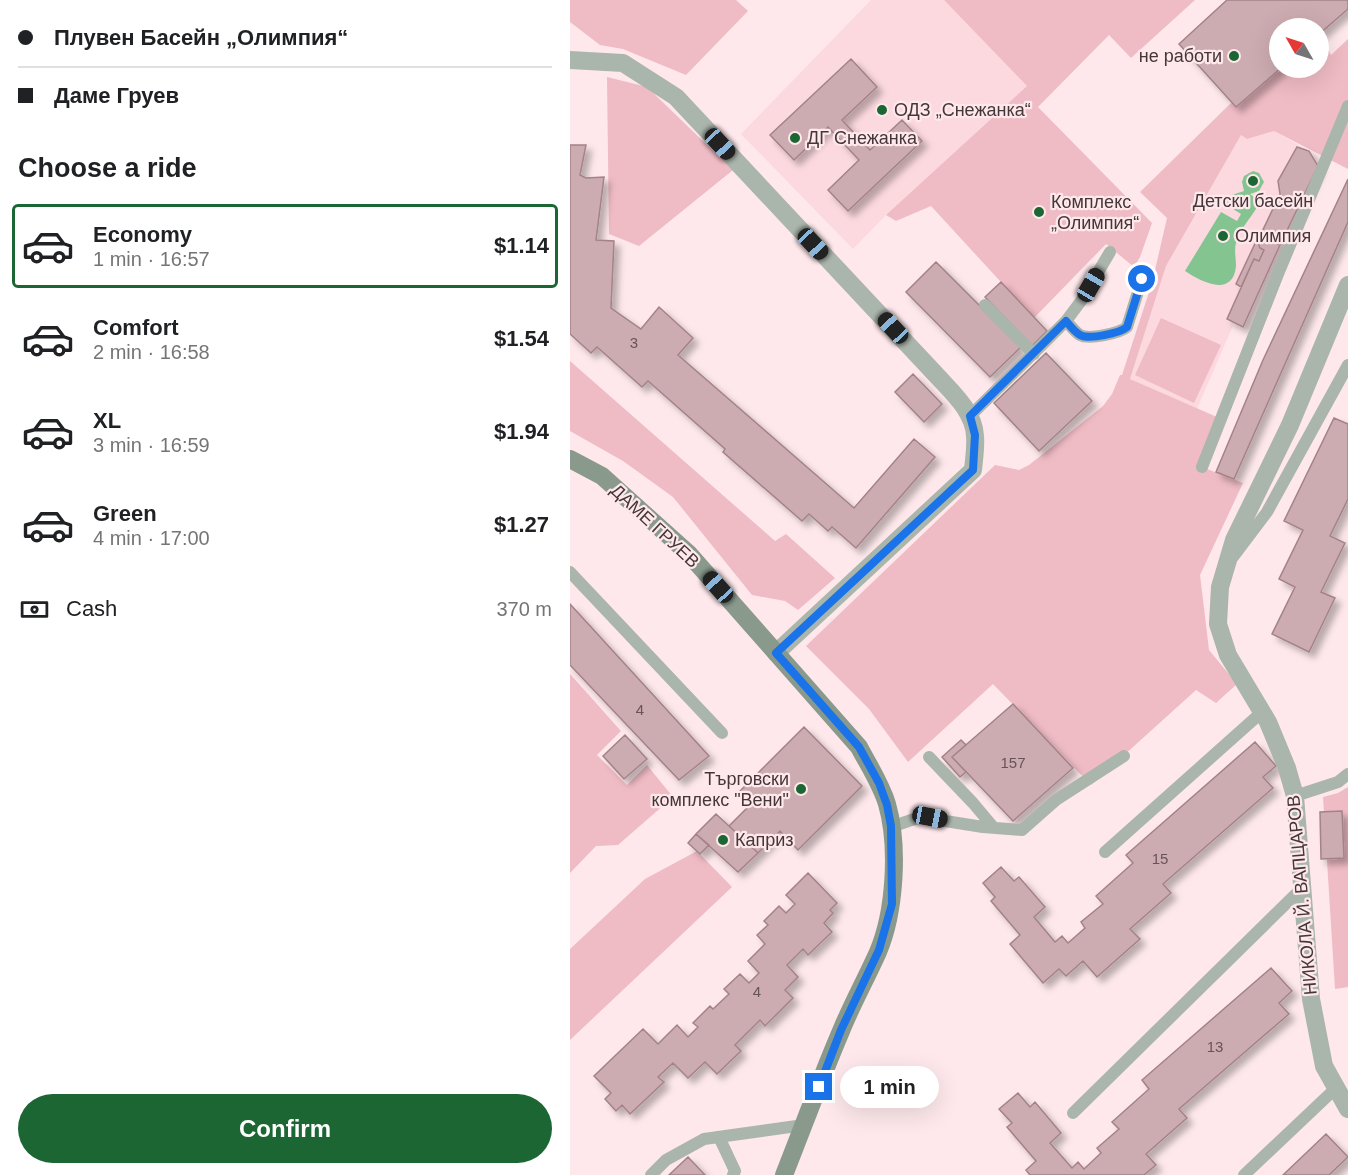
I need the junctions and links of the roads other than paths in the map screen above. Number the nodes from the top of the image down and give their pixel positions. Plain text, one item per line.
1 (570, 60) edge
2 (1348, 106) edge
3 (1110, 252) dead end
4 (1142, 279) dead end
5 (1348, 285) edge
6 (985, 305) dead end
7 (1066, 321) junction
8 (1034, 354) junction
9 (1348, 365) edge
10 (970, 416) junction
11 (570, 459) edge
12 (1202, 467) dead end
13 (1227, 565) junction
14 (570, 572) edge
15 (776, 653) junction
16 (1262, 712) junction
17 (722, 733) dead end
18 (1124, 756) dead end
19 (929, 757) dead end
20 (1348, 774) edge
21 (1294, 796) junction
22 (891, 826) junction
23 (994, 828) junction
24 (1105, 852) dead end
25 (1302, 888) junction
26 (1336, 1088) junction
27 (1348, 1109) edge
28 (1073, 1113) dead end
29 (804, 1125) junction
30 (719, 1137) junction
31 (651, 1175) edge
32 (733, 1175) edge
33 (784, 1175) edge
34 (1244, 1175) edge

1 - 10 street
2 - 12 lane
3 - 7 lane
4 - 7 lane
5 - 13 street, НИКОЛА Й. ВАПЦАРОВ
6 - 8 lane
7 - 8 lane
8 - 10 lane
9 - 13 lane
10 - 15 street
11 - 15 main road, ДАМЕ ГРУЕВ
13 - 16 street, НИКОЛА Й. ВАПЦАРОВ
14 - 17 lane
15 - 22 main road, ДАМЕ ГРУЕВ
16 - 21 street, НИКОЛА Й. ВАПЦАРОВ
16 - 24 lane
18 - 23 lane
19 - 23 lane
20 - 21 lane
21 - 25 street, НИКОЛА Й. ВАПЦАРОВ
22 - 23 lane
22 - 29 main road, ДАМЕ ГРУЕВ
25 - 26 street, НИКОЛА Й. ВАПЦАРОВ
25 - 28 lane
26 - 27 street, НИКОЛА Й. ВАПЦАРОВ
26 - 34 lane
29 - 30 lane
29 - 33 main road, ДАМЕ ГРУЕВ
30 - 31 lane
30 - 32 lane

